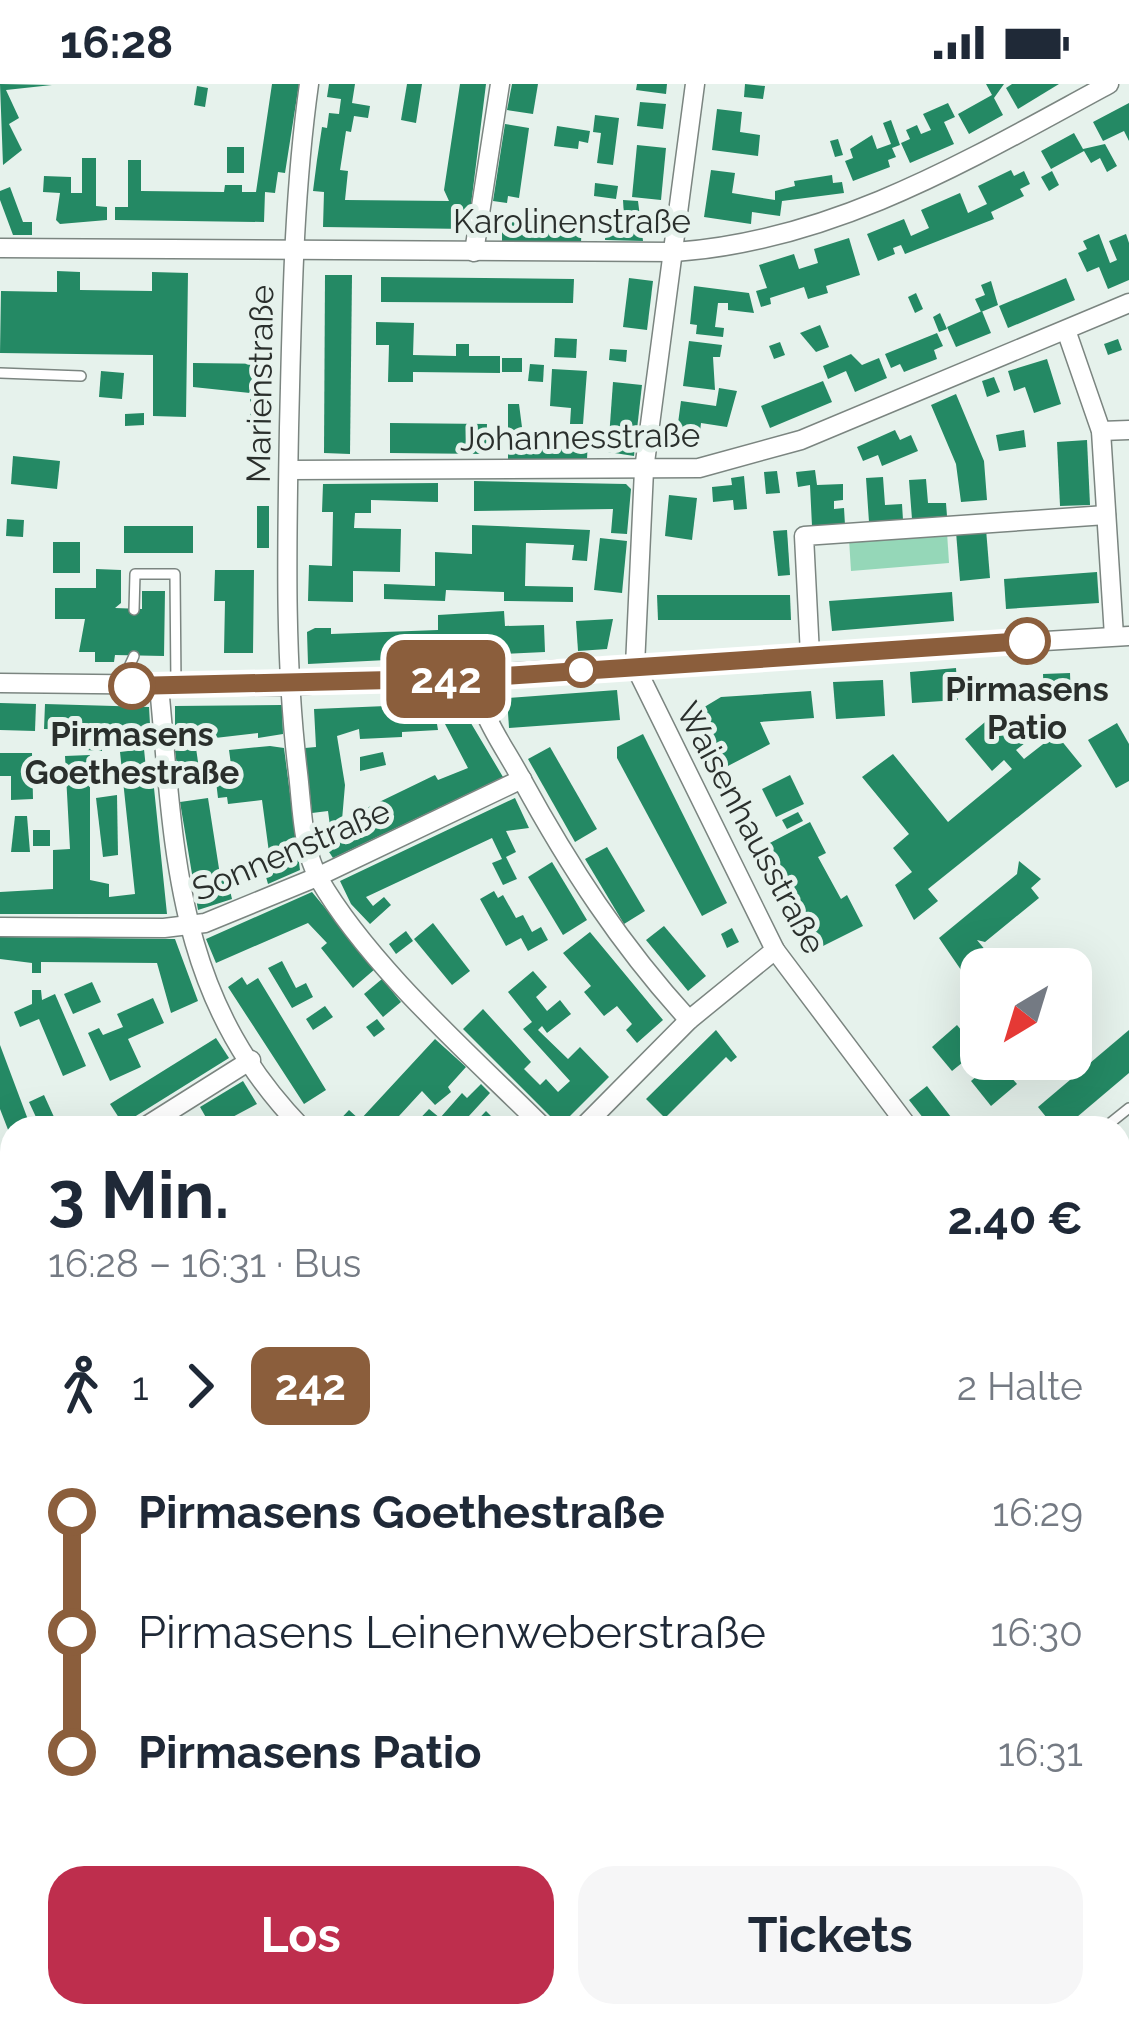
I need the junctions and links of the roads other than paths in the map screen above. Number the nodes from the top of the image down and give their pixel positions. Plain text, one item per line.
1 (309, 84) edge
2 (500, 84) edge
3 (695, 84) edge
4 (1108, 84) edge
5 (0, 248) edge
6 (292, 250) junction
7 (474, 252) junction
8 (675, 252) junction
9 (1129, 303) edge
10 (1066, 330) junction
11 (0, 374) edge
12 (81, 376) dead end
13 (1129, 430) edge
14 (1101, 431) junction
15 (289, 470) junction
16 (644, 470) junction
17 (1106, 515) junction
18 (134, 610) dead end
19 (1121, 636) edge
20 (810, 655) junction
21 (134, 656) dead end
22 (635, 666) junction
23 (476, 678) junction
24 (0, 683) edge
25 (120, 686) junction
26 (168, 686) junction
27 (287, 686) junction
28 (522, 779) junction
29 (317, 877) junction
30 (187, 926) junction
31 (0, 927) edge
32 (775, 950) junction
33 (689, 1020) junction
34 (251, 1060) junction
35 (162, 1116) edge
36 (293, 1116) edge
37 (532, 1116) edge
38 (594, 1116) edge
39 (900, 1116) edge

1 - 6 street, Marienstraße
2 - 7 street
3 - 8 street
4 - 8 street, Karolinenstraße
5 - 6 street, Karolinenstraße
6 - 7 street, Karolinenstraße
6 - 15 street, Marienstraße
7 - 8 street, Karolinenstraße
8 - 16 street
9 - 10 street, Johannesstraße
10 - 14 street
10 - 16 street, Johannesstraße
11 - 12 lane
13 - 14 street
14 - 17 street
15 - 16 street, Johannesstraße
15 - 27 street, Marienstraße
16 - 22 street
17 - 19 street
17 - 20 street
18 - 26 lane
19 - 20 street
20 - 22 street
21 - 25 lane
22 - 23 street
22 - 32 street, Waisenhausstraße
23 - 27 street
23 - 28 street
24 - 25 street
25 - 26 street
26 - 27 street
26 - 30 street
27 - 29 street, Marienstraße
28 - 29 street, Sonnenstraße
28 - 33 street
29 - 30 street, Sonnenstraße
29 - 37 street
30 - 31 street, Sonnenstraße
30 - 34 street
32 - 33 street
32 - 39 street, Waisenhausstraße
33 - 38 street
34 - 35 street
34 - 36 street

